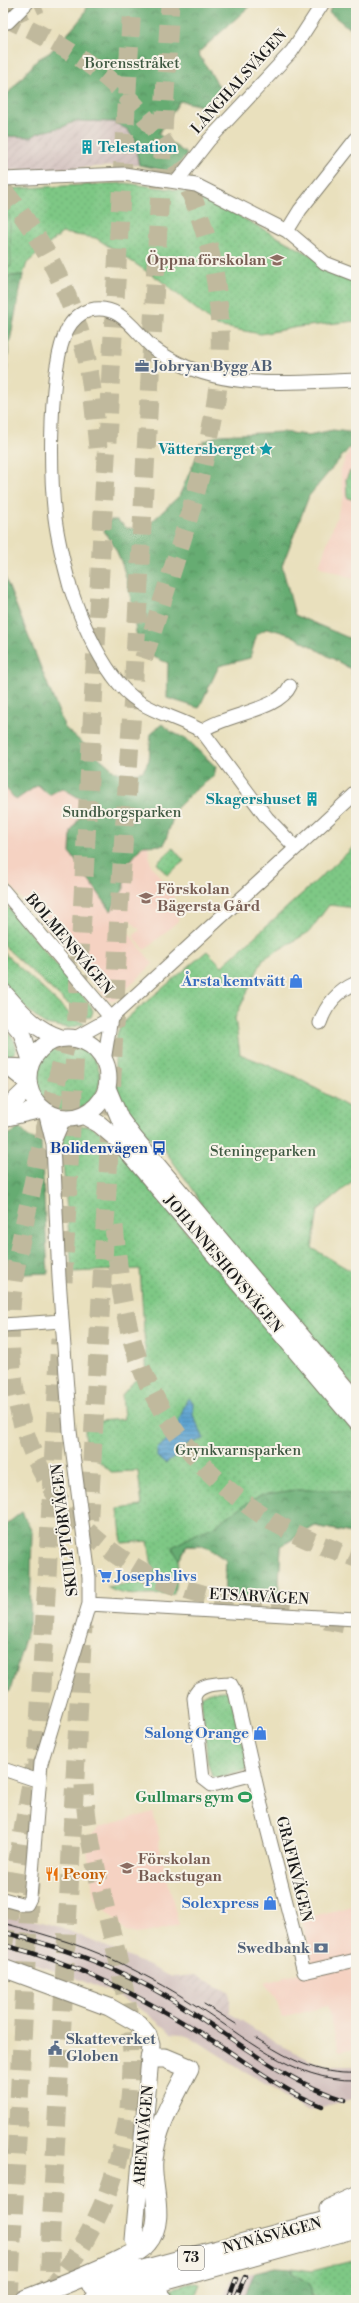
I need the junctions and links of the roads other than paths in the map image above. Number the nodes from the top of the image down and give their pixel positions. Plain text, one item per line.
1 (27, 3) edge
2 (322, 3) edge
3 (3, 23) edge
4 (356, 139) edge
5 (3, 179) edge
6 (177, 180) junction
7 (286, 231) junction
8 (356, 276) edge
9 (356, 380) edge
10 (290, 686) dead end
11 (202, 731) junction
12 (356, 793) edge
13 (295, 847) junction
14 (3, 890) edge
15 (356, 983) edge
16 (3, 992) edge
17 (3, 1010) edge
18 (111, 1018) junction
19 (320, 1023) dead end
20 (68, 1038) junction
21 (104, 1061) junction
22 (30, 1063) junction
23 (3, 1065) edge
24 (28, 1086) junction
25 (107, 1088) junction
26 (43, 1111) junction
27 (3, 1112) edge
28 (83, 1116) junction
29 (3, 1118) edge
30 (64, 1118) junction
31 (53, 1144) junction
32 (62, 1321) junction
33 (3, 1326) edge
34 (356, 1401) edge
35 (356, 1422) edge
36 (89, 1604) junction
37 (356, 1619) edge
38 (3, 1769) edge
39 (254, 1774) junction
40 (39, 1781) junction
41 (3, 1899) edge
42 (355, 1963) edge
43 (3, 1968) edge
44 (148, 2058) junction
45 (356, 2197) edge
46 (356, 2202) edge
47 (330, 2209) junction
48 (356, 2213) edge
49 (356, 2228) edge
50 (132, 2241) dead end
51 (98, 2271) junction
52 (142, 2288) junction
53 (25, 2300) edge
54 (94, 2300) edge
55 (164, 2300) edge

1 - 3 street
2 - 6 street, LÅNGHALSVÄGEN
4 - 7 street
5 - 6 street
6 - 7 street
7 - 8 street
9 - 11 street
10 - 11 street
11 - 13 street
12 - 13 street
13 - 18 street
14 - 18 street, BOLMENSVÄGEN
15 - 19 street
16 - 20 main road
17 - 22 main road
18 - 20 street
18 - 21 street
20 - 21 main road
20 - 22 main road
21 - 25 main road
22 - 23 street
22 - 24 main road
23 - 24 street
24 - 26 main road
24 - 27 main road
25 - 28 main road
25 - 34 main road, JOHANNESHOVSVÄGEN
26 - 29 main road
26 - 30 main road
26 - 31 street, SKULPTÖRVÄGEN
28 - 30 main road
28 - 35 main road, JOHANNESHOVSVÄGEN
30 - 31 street, SKULPTÖRVÄGEN
31 - 32 street, SKULPTÖRVÄGEN
32 - 33 street
32 - 36 street, SKULPTÖRVÄGEN
36 - 37 street, ETSARVÄGEN
36 - 40 street, SKULPTÖRVÄGEN
38 - 40 street
39 - 39 street, GRAFIKVÄGEN
39 - 42 street, GRAFIKVÄGEN
40 - 41 street, SKULPTÖRVÄGEN
43 - 44 main road, ARENAVÄGEN
44 - 50 main road, ARENAVÄGEN
44 - 51 highway
45 - 47 highway
46 - 47 highway
47 - 51 highway
48 - 53 highway, NYNÄSVÄGEN / 73
49 - 52 highway, NYNÄSVÄGEN / 73
51 - 53 highway
52 - 54 highway, NYNÄSVÄGEN / 73
52 - 55 highway

